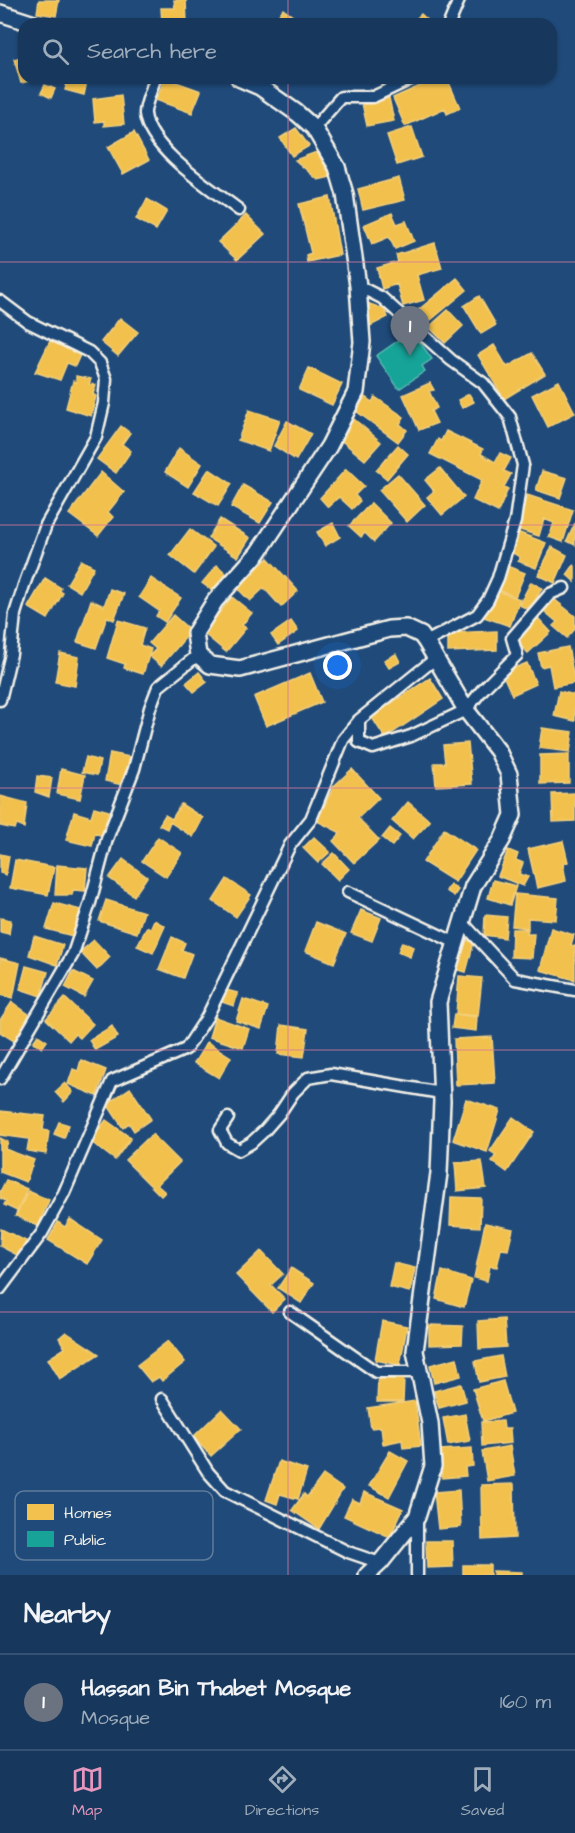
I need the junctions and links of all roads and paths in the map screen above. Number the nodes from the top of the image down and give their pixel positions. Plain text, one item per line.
1 (459, 0) edge
2 (0, 13) edge
3 (452, 18) edge
4 (18, 19) edge
5 (153, 84) edge
6 (253, 84) edge
7 (400, 84) edge
8 (314, 129) junction
9 (239, 210) dead end
10 (358, 286) junction
11 (0, 301) edge
12 (564, 588) dead end
13 (426, 642) junction
14 (198, 655) junction
15 (436, 658) junction
16 (0, 700) edge
17 (466, 710) junction
18 (359, 720) junction
19 (348, 892) dead end
20 (462, 923) junction
21 (456, 943) junction
22 (575, 990) edge
23 (0, 1078) edge
24 (441, 1093) junction
25 (228, 1118) dead end
26 (0, 1289) edge
27 (290, 1312) dead end
28 (419, 1372) junction
29 (162, 1399) dead end
30 (417, 1517) junction
31 (380, 1563) junction
32 (367, 1575) edge
33 (417, 1575) edge

1 - 3 street
2 - 4 street
5 - 9 street
6 - 8 street
7 - 8 street
8 - 10 street
10 - 13 street
10 - 14 street
11 - 16 street
12 - 17 street
13 - 14 street
13 - 15 street
14 - 23 street
15 - 17 street
15 - 18 street
17 - 18 street
17 - 20 street
18 - 26 street
19 - 21 street
20 - 21 street
20 - 22 street
21 - 24 street
24 - 25 street
24 - 28 street
27 - 28 street
28 - 30 street
29 - 31 street
30 - 31 street
30 - 33 street
31 - 32 street

